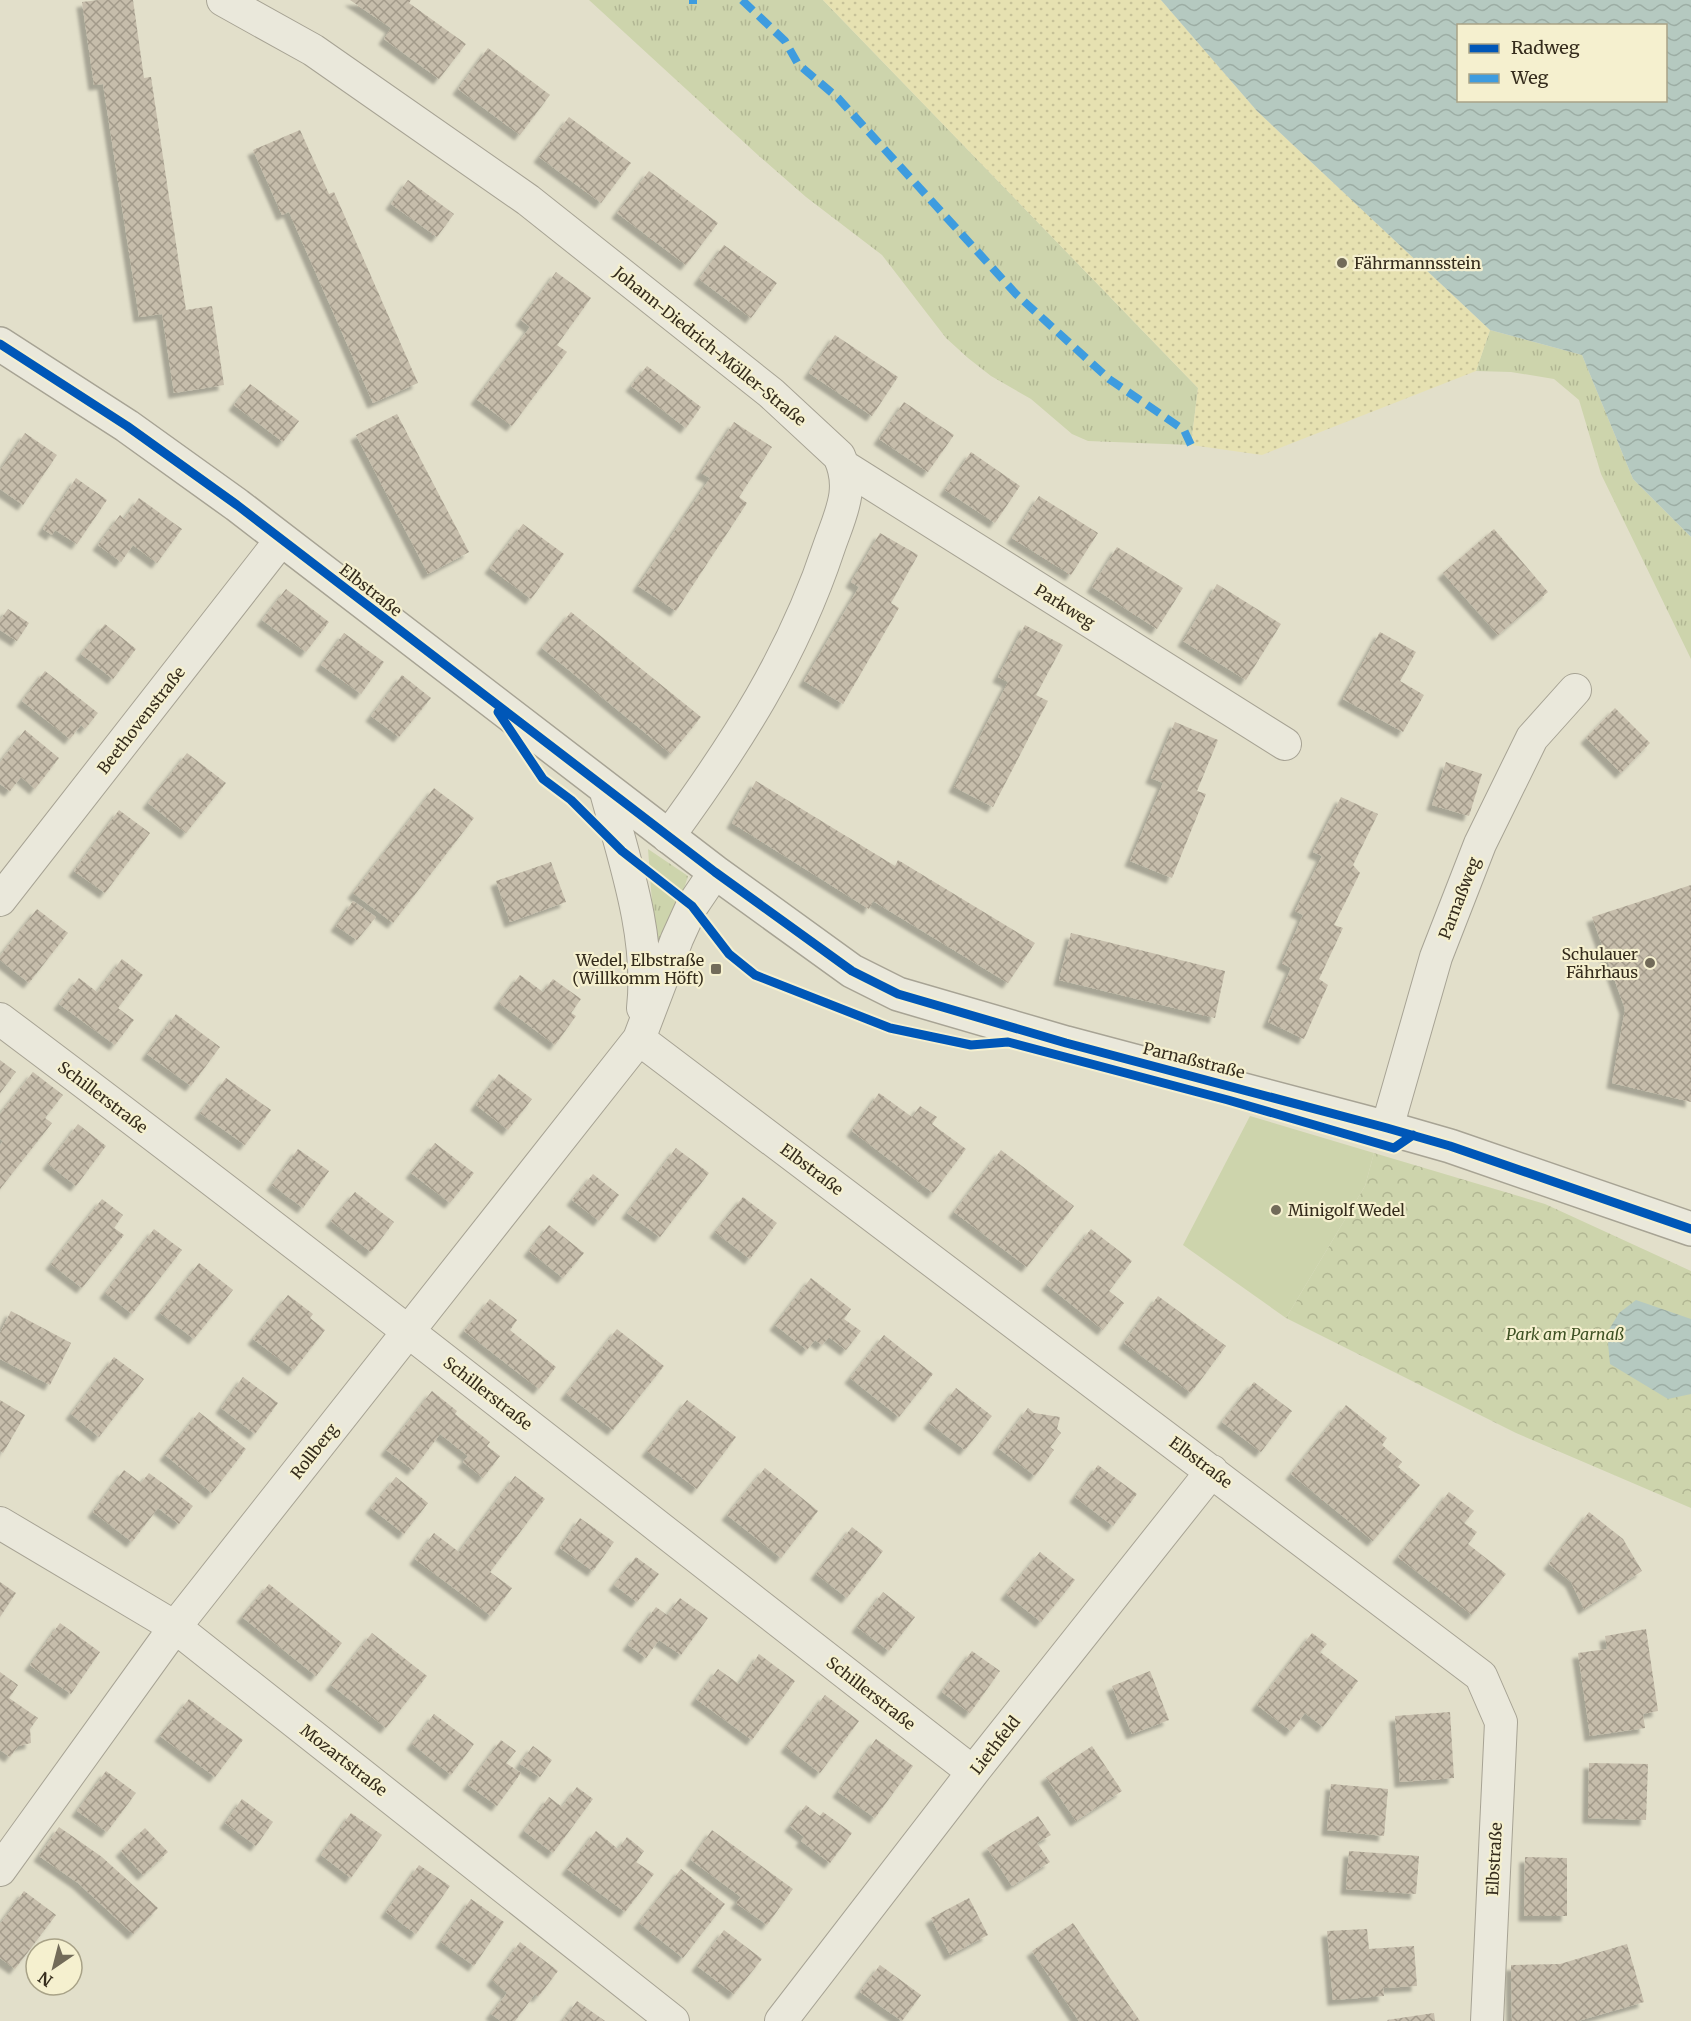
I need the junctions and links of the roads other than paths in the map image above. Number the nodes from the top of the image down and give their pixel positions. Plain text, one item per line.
1 (223, 0) edge
2 (0, 344) edge
3 (845, 467) junction
4 (281, 540) junction
5 (1575, 690) dead end
6 (1285, 744) dead end
7 (605, 788) junction
8 (668, 837) junction
9 (715, 872) junction
10 (0, 900) edge
11 (0, 1019) edge
12 (639, 1039) junction
13 (1387, 1128) junction
14 (1691, 1228) edge
15 (409, 1331) junction
16 (1212, 1471) junction
17 (0, 1523) edge
18 (175, 1627) junction
19 (973, 1772) junction
20 (0, 1870) edge
21 (673, 2021) edge
22 (781, 2021) edge
23 (1487, 2021) edge

1 - 3 street, Johann-Diedrich-Möller-Straße
2 - 4 street, Elbstraße
3 - 6 street, Parkweg
3 - 8 street
4 - 7 street, Elbstraße
4 - 10 street, Beethovenstraße
5 - 13 street, Parnaßweg
7 - 8 street, Elbstraße
7 - 12 street
8 - 9 street, Elbstraße
9 - 12 street
9 - 13 street, Parnaßstraße
11 - 15 street, Schillerstraße
12 - 15 street, Rollberg
12 - 16 street, Elbstraße
13 - 14 street, Parnaßstraße
15 - 18 street, Rollberg
15 - 19 street, Schillerstraße
16 - 19 street, Liethfeld
16 - 23 street, Elbstraße
17 - 18 street, Mozartstraße
18 - 20 street, Rollberg
18 - 21 street, Mozartstraße
19 - 22 street, Liethfeld

